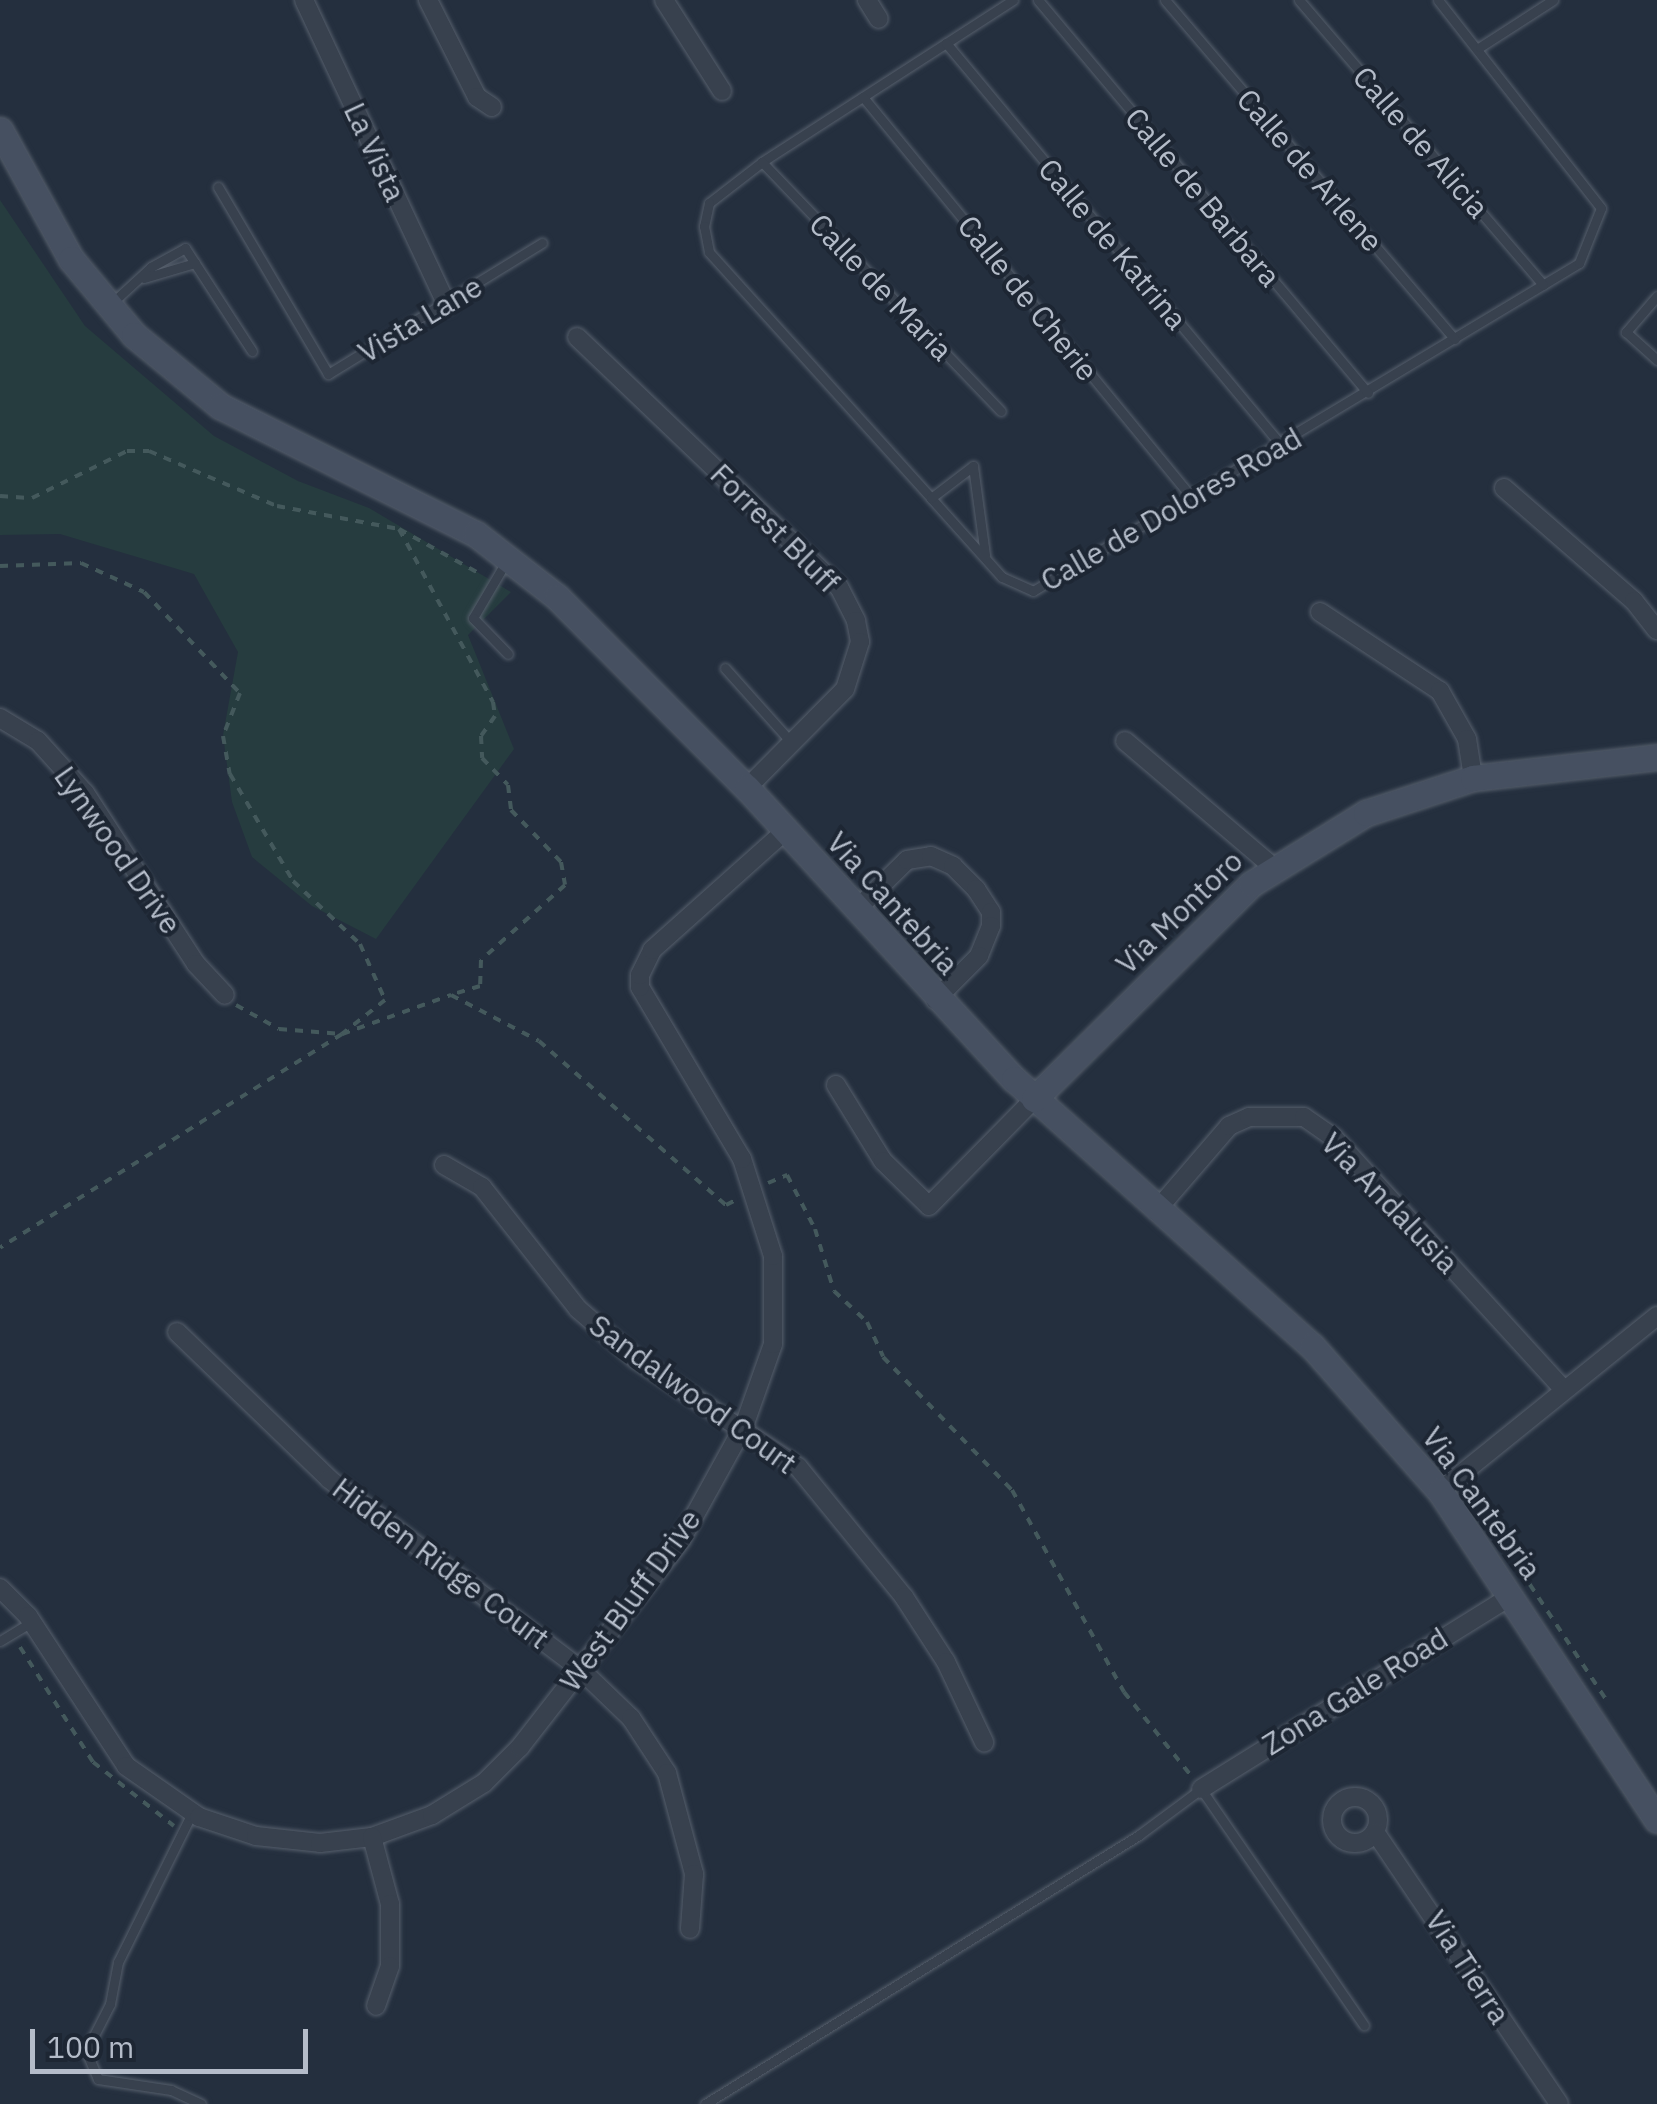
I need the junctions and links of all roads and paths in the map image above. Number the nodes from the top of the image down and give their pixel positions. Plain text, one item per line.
1 (304, 0) edge
2 (428, 0) edge
3 (664, 0) edge
4 (866, 0) edge
5 (1013, 0) edge
6 (1038, 0) edge
7 (1165, 0) edge
8 (1299, 0) edge
9 (1438, 0) edge
10 (1553, 0) edge
11 (878, 19) dead end
12 (946, 42) junction
13 (1480, 46) junction
14 (722, 91) dead end
15 (863, 96) junction
16 (492, 107) dead end
17 (0, 130) edge
18 (762, 162) junction
19 (218, 187) dead end
20 (542, 243) dead end
21 (195, 264) junction
22 (144, 278) junction
23 (1543, 285) junction
24 (1657, 296) edge
25 (447, 304) junction
26 (107, 307) junction
27 (577, 337) dead end
28 (1456, 339) junction
29 (252, 351) dead end
30 (1657, 360) edge
31 (1368, 393) junction
32 (1000, 411) dead end
33 (1281, 445) junction
34 (1504, 488) dead end
35 (0, 496) edge
36 (931, 498) junction
37 (1193, 500) junction
38 (399, 529) junction
39 (508, 558) junction
40 (986, 558) junction
41 (0, 566) edge
42 (492, 581) junction
43 (1320, 612) dead end
44 (1657, 630) edge
45 (508, 654) dead end
46 (724, 668) dead end
47 (0, 718) edge
48 (1125, 741) dead end
49 (794, 744) junction
50 (1657, 758) edge
51 (1473, 778) junction
52 (747, 788) junction
53 (785, 831) junction
54 (1274, 868) junction
55 (856, 910) junction
56 (225, 995) joint
57 (451, 995) junction
58 (935, 1000) junction
59 (342, 1034) junction
60 (836, 1084) dead end
61 (1034, 1099) junction
62 (444, 1165) dead end
63 (754, 1190) junction
64 (1156, 1211) junction
65 (0, 1248) edge
66 (1657, 1316) edge
67 (177, 1332) dead end
68 (1562, 1388) junction
69 (744, 1426) junction
70 (1460, 1474) junction
71 (1440, 1491) junction
72 (1486, 1520) dead end
73 (1513, 1559) dead end
74 (0, 1588) edge
75 (1511, 1596) junction
76 (32, 1622) junction
77 (0, 1641) edge
78 (580, 1670) junction
79 (1614, 1712) dead end
80 (984, 1742) dead end
81 (1202, 1789) junction
82 (192, 1813) junction
83 (1657, 1820) edge
84 (1375, 1832) dead end
85 (372, 1837) junction
86 (690, 1930) dead end
87 (376, 2006) dead end
88 (1364, 2025) dead end
89 (202, 2104) edge
90 (705, 2104) edge
91 (1559, 2104) edge

1 - 25 street, La Vista
2 - 16 street
3 - 14 street
4 - 11 street
5 - 12 lane
6 - 31 lane, Calle de Barbara
7 - 28 lane, Calle de Arlene
8 - 23 lane, Calle de Alicia
9 - 13 lane
10 - 13 lane
12 - 15 lane
12 - 33 lane, Calle de Katrina
13 - 23 lane, Calle de Dolores Road
15 - 18 lane
15 - 37 lane, Calle de Cherie
17 - 26 main road, Via Cantebria
18 - 32 lane, Calle de Maria
18 - 36 lane, Calle de Dolores Road
19 - 25 lane, Vista Lane
20 - 25 lane, Vista Lane
21 - 22 lane
21 - 22 lane
21 - 29 lane
22 - 26 lane
23 - 28 lane, Calle de Dolores Road
24 - 30 lane
26 - 39 main road, Via Cantebria
27 - 49 street, Forrest Bluff
28 - 31 lane, Calle de Dolores Road
31 - 33 lane, Calle de Dolores Road
33 - 37 lane, Calle de Dolores Road
34 - 44 street
35 - 38 path
36 - 40 lane, Calle de Dolores Road
36 - 40 lane
37 - 40 lane, Calle de Dolores Road
38 - 42 path
38 - 57 path
39 - 42 lane
39 - 52 main road, Via Cantebria
41 - 59 path
42 - 45 lane
43 - 51 street
46 - 49 lane
47 - 56 street, Lynwood Drive
48 - 54 street
49 - 52 street, Forrest Bluff
50 - 51 main road, Via Montoro
51 - 54 main road, Via Montoro
52 - 53 main road, Via Cantebria
53 - 55 main road, Via Cantebria
53 - 63 street, West Bluff Drive
54 - 61 main road, Via Montoro
55 - 58 main road, Via Cantebria
55 - 58 street
56 - 59 path
57 - 59 path
57 - 63 path
58 - 61 main road, Via Cantebria
59 - 65 path
60 - 61 street, Via Montoro
61 - 64 main road, Via Cantebria
62 - 69 street, Sandalwood Court
63 - 69 street, West Bluff Drive
63 - 81 path
64 - 68 street, Via Andalusia
64 - 71 main road, Via Cantebria
66 - 68 street
67 - 78 street, Hidden Ridge Court
68 - 70 street
69 - 78 street, West Bluff Drive
69 - 80 street, Sandalwood Court
70 - 71 street
70 - 72 path
71 - 75 main road, Via Cantebria
73 - 79 path
74 - 76 street, West Bluff Drive
75 - 81 street, Zona Gale Road
75 - 83 main road, Via Cantebria
76 - 77 lane
76 - 82 street, West Bluff Drive
78 - 85 street, West Bluff Drive
78 - 86 street, Hidden Ridge Court
81 - 88 lane
81 - 90 lane
82 - 85 street, West Bluff Drive
82 - 89 lane
84 - 91 street, Via Tierra
85 - 87 street

